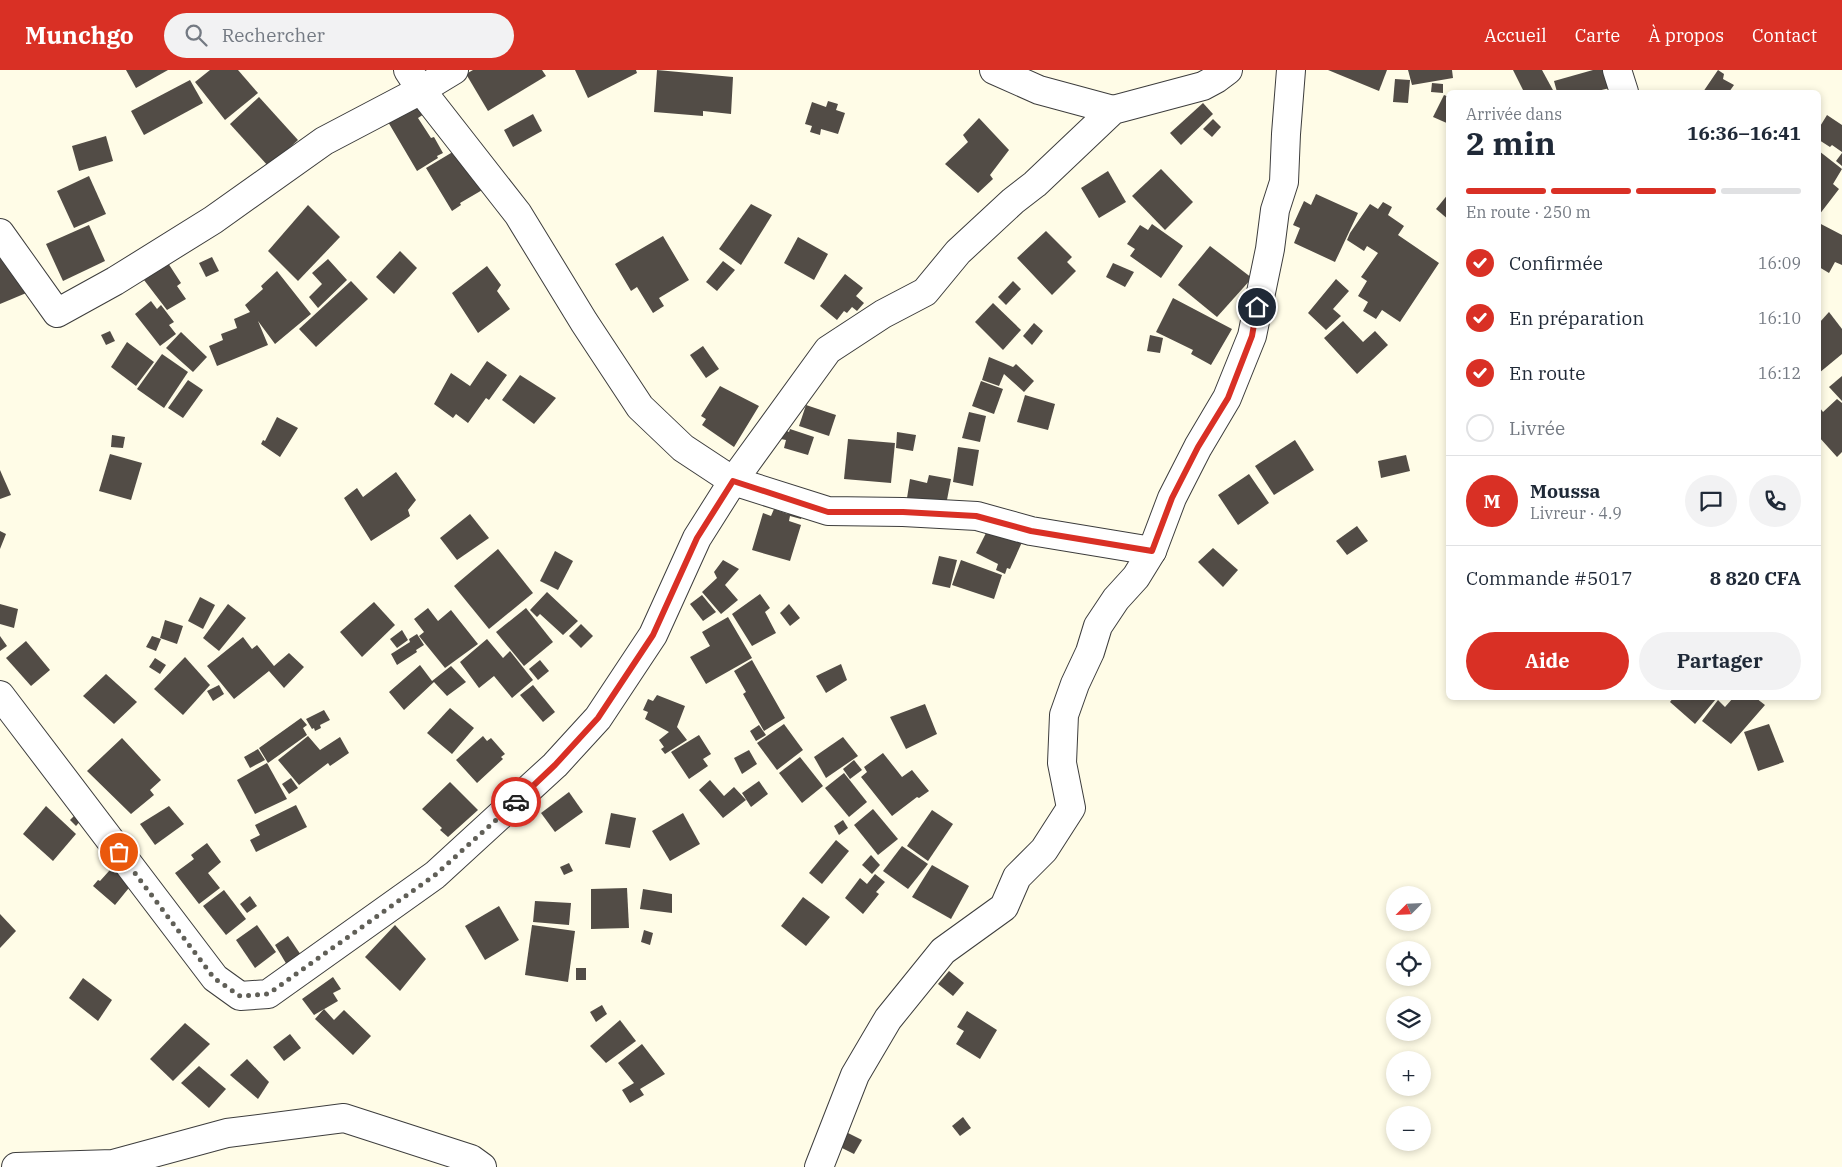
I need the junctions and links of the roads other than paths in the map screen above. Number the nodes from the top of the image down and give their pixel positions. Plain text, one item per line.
1 (454, 70) edge
2 (994, 70) edge
3 (1291, 70) edge
4 (1617, 70) edge
5 (1222, 75) edge
6 (414, 80) edge
7 (1623, 90) edge
8 (1113, 110) junction
9 (0, 233) edge
10 (733, 481) junction
11 (1152, 551) junction
12 (0, 695) edge
13 (16, 1167) edge
14 (482, 1167) edge
15 (819, 1167) edge

1 - 6 street
2 - 8 street
3 - 11 street
4 - 7 street
5 - 8 street
6 - 9 street
6 - 10 street
8 - 10 street
10 - 11 street
10 - 12 street
11 - 15 street
13 - 14 street

